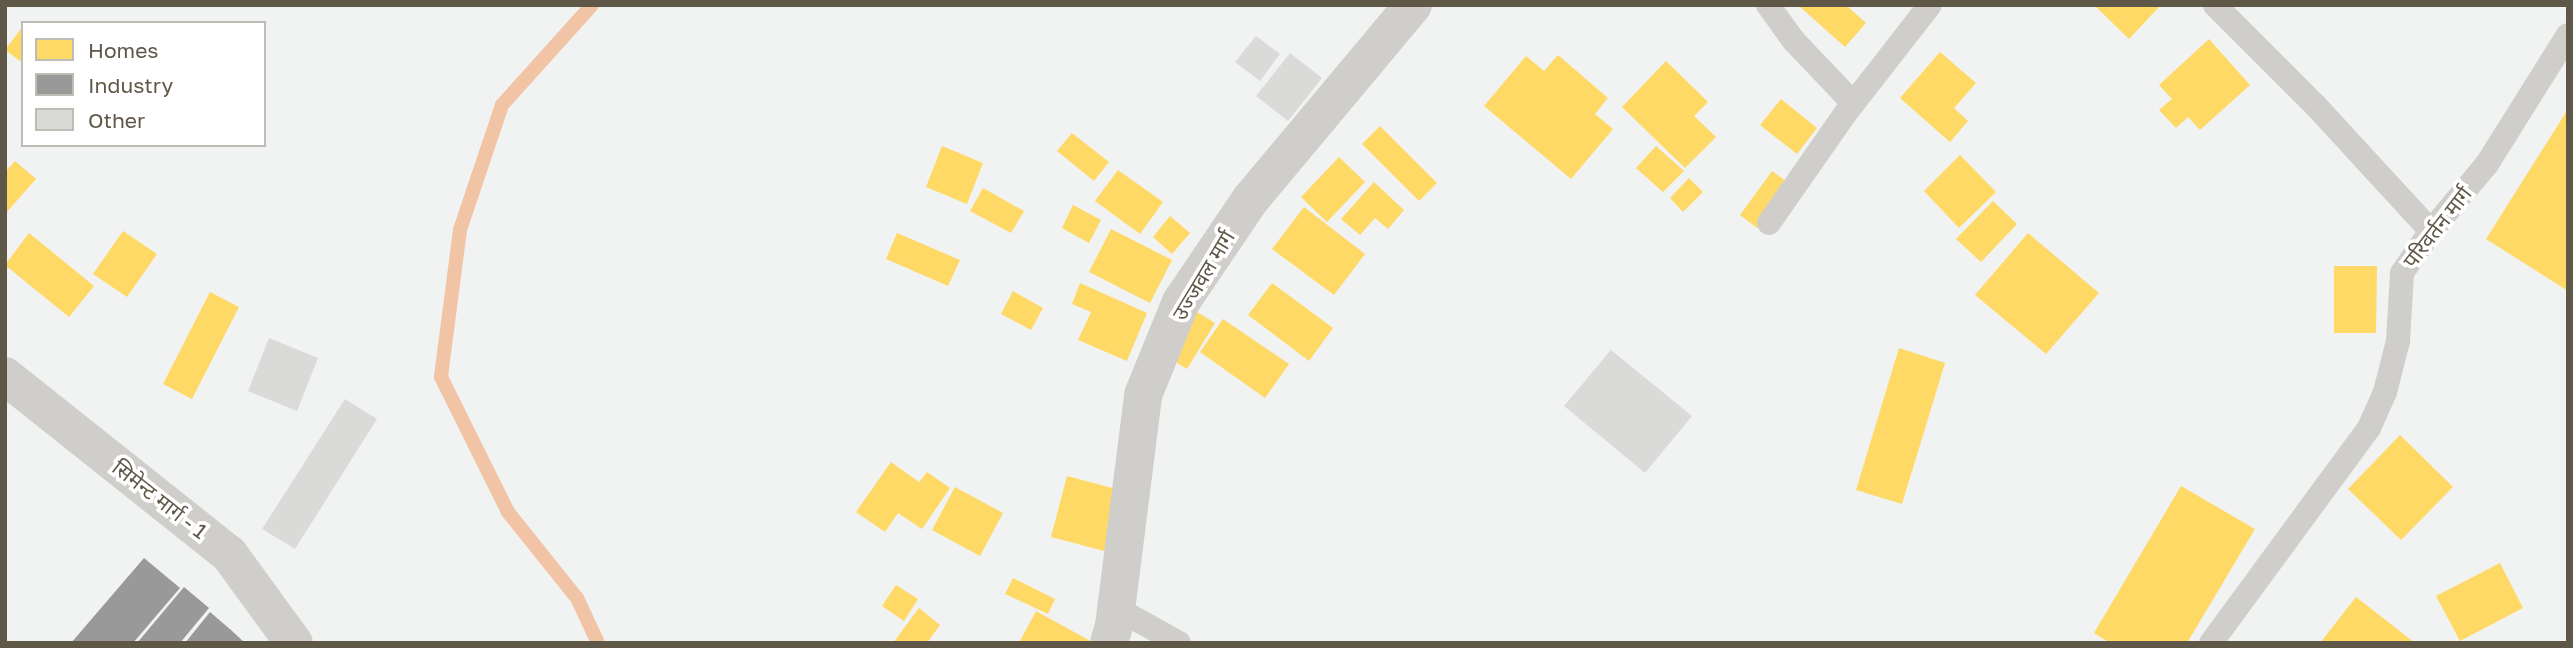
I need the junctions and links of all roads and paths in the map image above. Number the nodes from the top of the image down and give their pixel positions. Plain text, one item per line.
1 (1413, 5) edge
2 (1768, 5) edge
3 (1930, 5) edge
4 (2215, 5) edge
5 (2568, 35) edge
6 (1853, 103) junction
7 (1769, 222) dead end
8 (2431, 230) junction
9 (5, 376) edge
10 (1112, 626) edge
11 (294, 643) edge
12 (1179, 643) edge
13 (2211, 643) edge

1 - 10 street, उज्जवल मार्ग
2 - 6 lane
3 - 6 lane
4 - 8 lane
5 - 8 lane, परिवर्तन मार्ग
6 - 7 lane
8 - 13 lane, परिवर्तन मार्ग
9 - 11 street, सिमेन्ट मार्ग - 1
10 - 12 lane

